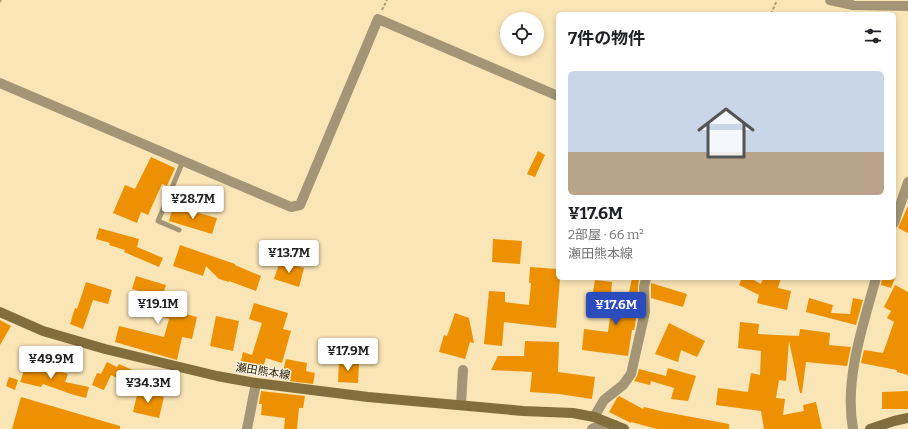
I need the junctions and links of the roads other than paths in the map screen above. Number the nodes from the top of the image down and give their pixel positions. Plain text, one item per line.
1 (830, 0) edge
2 (908, 6) edge
3 (0, 83) edge
4 (556, 95) edge
5 (183, 161) junction
6 (908, 182) edge
7 (898, 198) edge
8 (896, 211) edge
9 (179, 230) dead end
10 (646, 280) edge
11 (875, 280) edge
12 (0, 312) edge
13 (463, 370) dead end
14 (256, 383) junction
15 (461, 405) junction
16 (594, 417) junction
17 (908, 418) edge
18 (619, 427) edge
19 (247, 429) edge
20 (592, 429) edge
21 (853, 429) edge
22 (870, 429) edge

1 - 2 street
3 - 5 street
4 - 5 street
5 - 9 lane
6 - 7 street
7 - 8 street
10 - 16 street
11 - 21 street
12 - 14 main road, 瀬田熊本線
13 - 15 street
14 - 15 main road, 瀬田熊本線
14 - 19 street
15 - 16 main road, 瀬田熊本線
16 - 18 main road, 瀬田熊本線
17 - 22 main road
18 - 20 street

